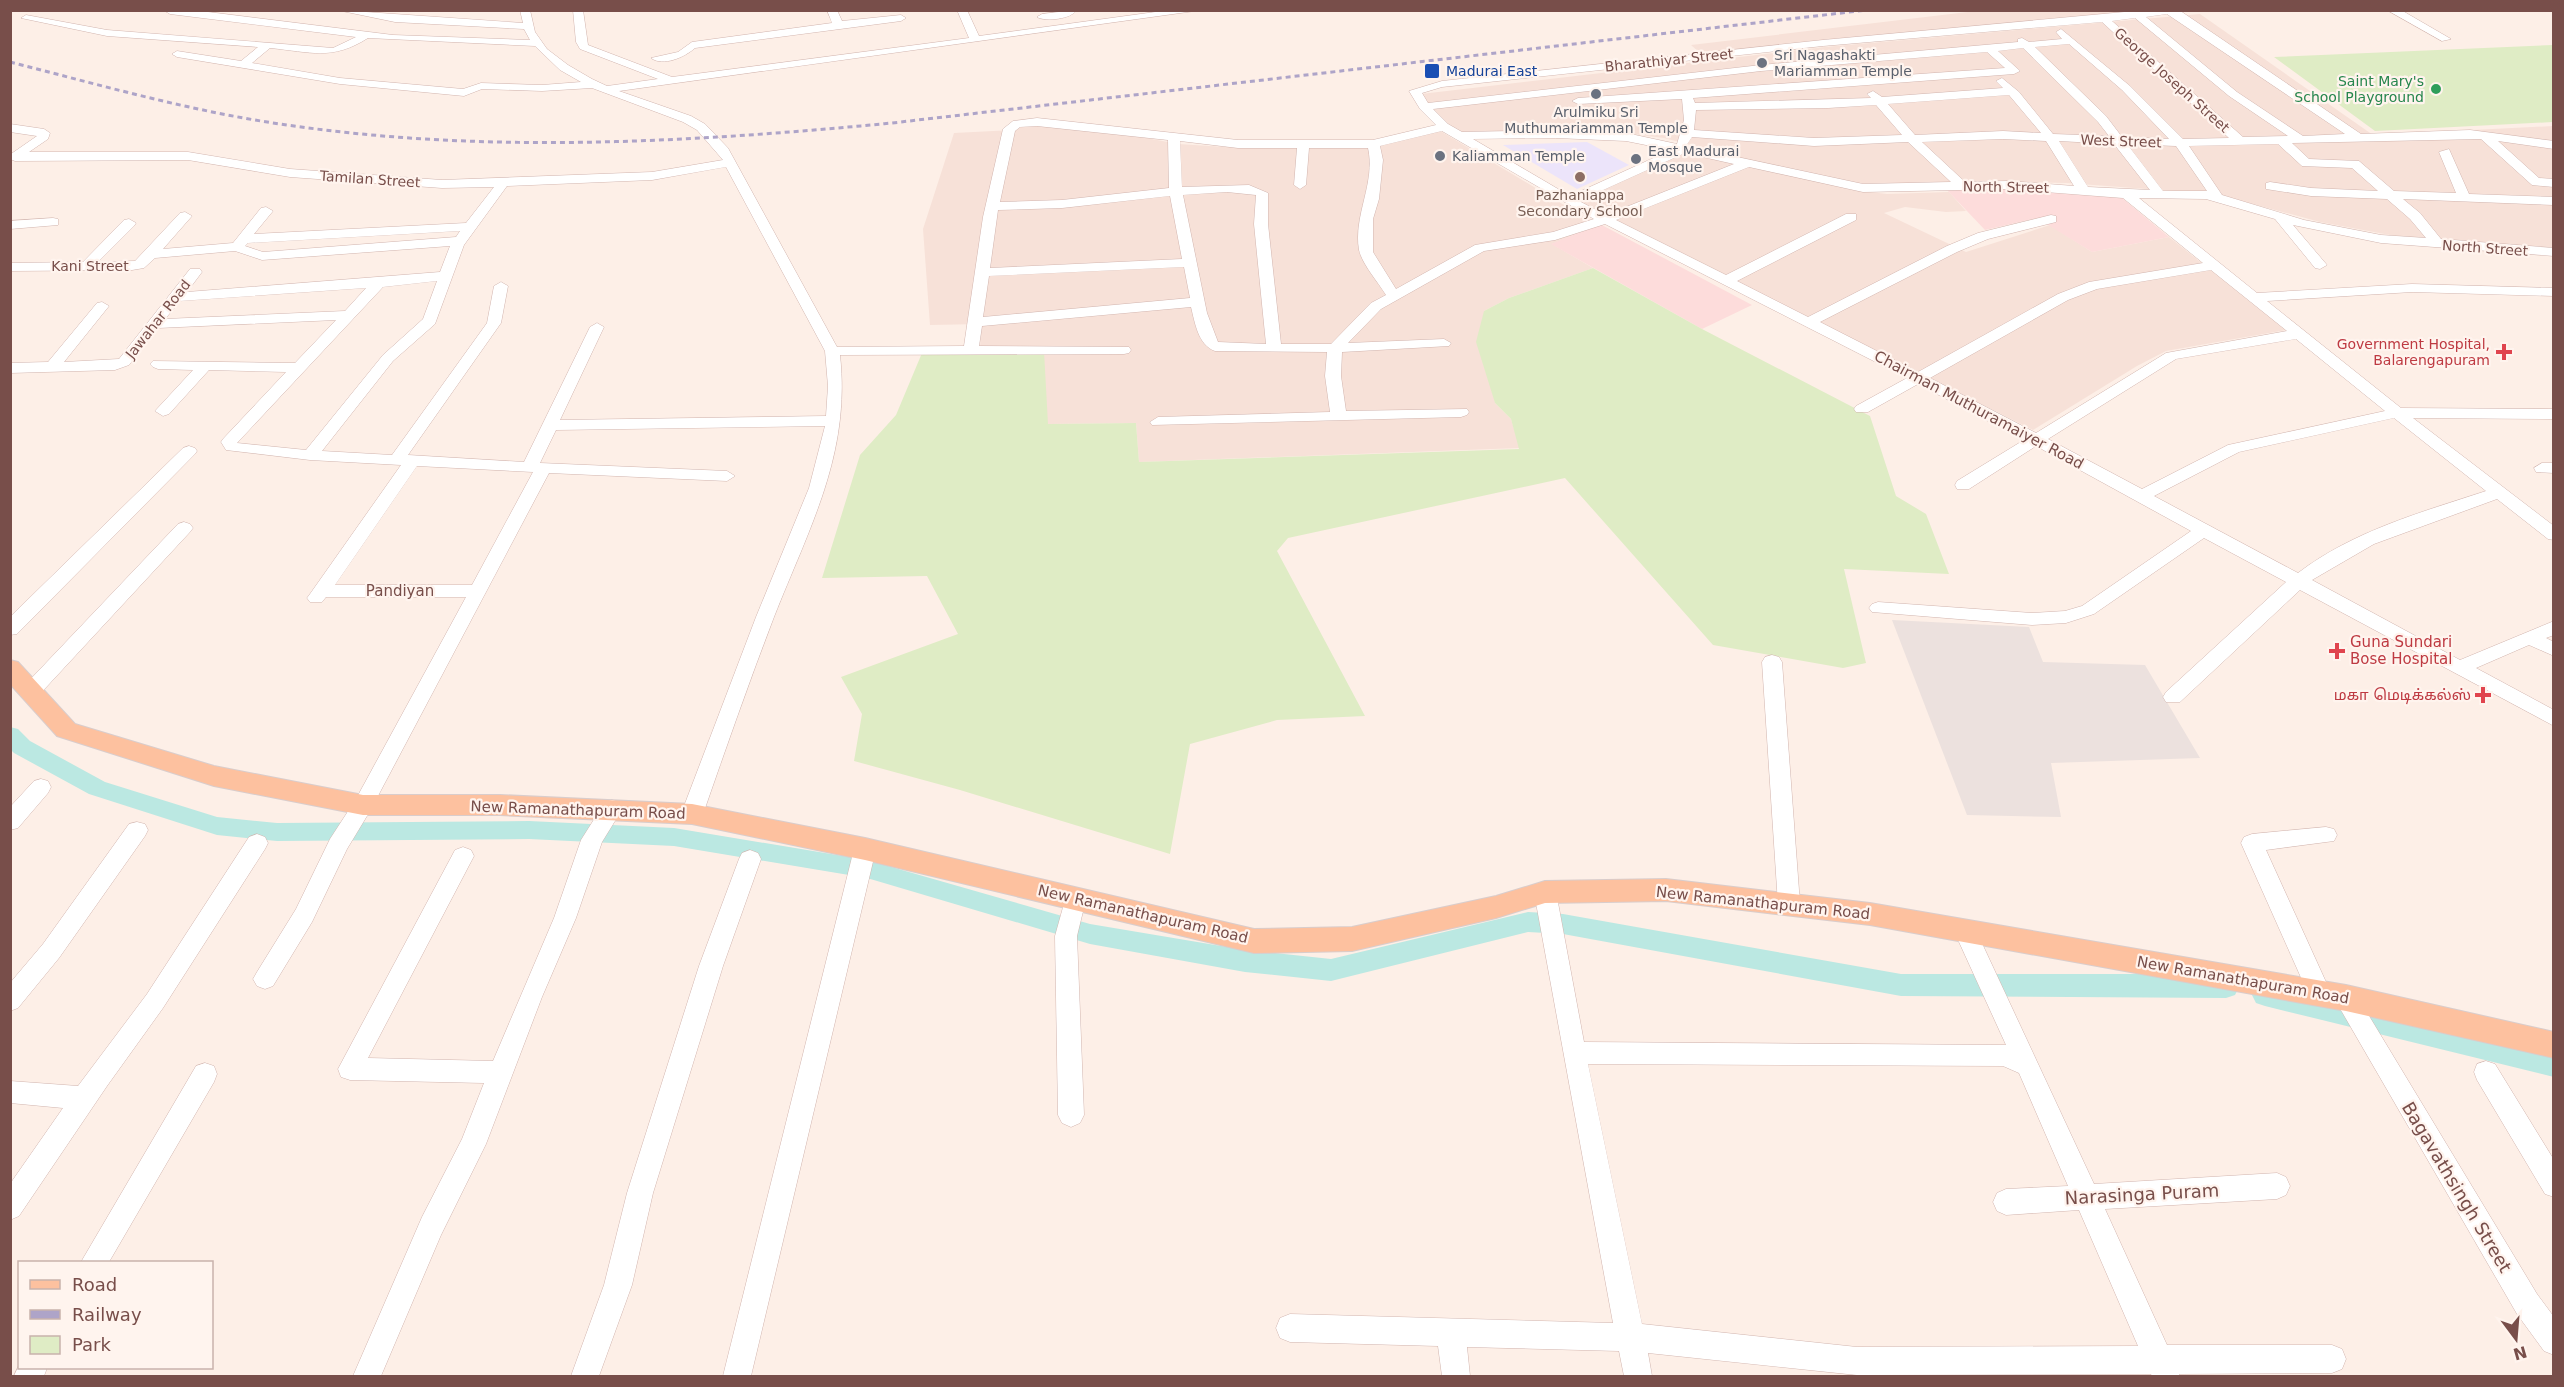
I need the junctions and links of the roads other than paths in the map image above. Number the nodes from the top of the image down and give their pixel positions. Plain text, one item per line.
1 (342, 10) edge
2 (578, 10) edge
3 (832, 10) edge
4 (962, 10) edge
5 (1071, 10) edge
6 (2174, 10) edge
7 (2392, 10) edge
8 (170, 11) edge
9 (1196, 11) edge
10 (2169, 11) edge
11 (1040, 14) edge
12 (2139, 16) junction
13 (26, 18) dead end
14 (525, 18) edge
15 (2104, 20) junction
16 (2053, 24) junction
17 (838, 25) junction
18 (2006, 27) junction
19 (904, 29) edge
20 (1050, 30) junction
21 (366, 35) junction
22 (2446, 39) dead end
23 (975, 40) junction
24 (2072, 41) junction
25 (536, 43) junction
26 (1823, 43) junction
27 (269, 44) junction
28 (2026, 45) junction
29 (1989, 48) junction
30 (177, 54) dead end
31 (656, 58) dead end
32 (1841, 60) junction
33 (243, 65) junction
34 (1993, 73) junction
35 (668, 79) junction
36 (1863, 82) junction
37 (596, 87) junction
38 (1415, 91) joint
39 (2011, 91) junction
40 (1532, 92) junction
41 (1686, 95) junction
42 (1879, 102) junction
43 (1424, 107) junction
44 (1691, 107) junction
45 (10, 128) edge
46 (1450, 132) junction
47 (1689, 133) junction
48 (2553, 135) edge
49 (2356, 136) junction
50 (2485, 136) junction
51 (1174, 138) junction
52 (2053, 138) junction
53 (2300, 138) junction
54 (1912, 139) junction
55 (2280, 139) junction
56 (2120, 141) junction
57 (2240, 141) junction
58 (2182, 143) junction
59 (1373, 144) junction
60 (1303, 145) junction
61 (2553, 145) edge
62 (1681, 149) junction
63 (2445, 152) dead end
64 (14, 156) edge
65 (731, 162) junction
66 (1748, 163) junction
67 (503, 183) junction
68 (2553, 183) edge
69 (1300, 185) dead end
70 (1962, 186) junction
71 (2270, 186) dead end
72 (2083, 190) junction
73 (1174, 192) junction
74 (2158, 193) junction
75 (2126, 194) junction
76 (2392, 195) junction
77 (2216, 196) junction
78 (2463, 196) junction
79 (1569, 201) junction
80 (2553, 201) edge
81 (993, 206) junction
82 (266, 211) dead end
83 (185, 216) dead end
84 (2280, 217) junction
85 (1851, 218) dead end
86 (2051, 219) dead end
87 (1604, 220) junction
88 (53, 222) dead end
89 (129, 223) dead end
90 (10, 225) edge
91 (469, 227) junction
92 (459, 241) junction
93 (240, 243) junction
94 (2438, 244) junction
95 (2553, 252) edge
96 (151, 254) junction
97 (1190, 263) junction
98 (2216, 265) junction
99 (2320, 265) dead end
100 (87, 266) junction
101 (10, 267) edge
102 (195, 272) dead end
103 (982, 272) junction
104 (446, 276) junction
105 (1726, 281) junction
106 (379, 283) junction
107 (501, 286) dead end
108 (2553, 292) edge
109 (1394, 296) junction
110 (176, 297) junction
111 (2254, 297) junction
112 (1198, 302) junction
113 (102, 306) dead end
114 (348, 315) junction
115 (975, 322) junction
116 (1809, 322) junction
117 (155, 324) junction
118 (597, 327) dead end
119 (2300, 334) junction
120 (1444, 343) dead end
121 (1274, 348) junction
122 (1335, 348) junction
123 (971, 350) junction
124 (1124, 350) dead end
125 (832, 351) junction
126 (158, 364) dead end
127 (205, 365) junction
128 (52, 367) junction
129 (10, 368) edge
130 (297, 368) junction
131 (1920, 379) junction
132 (1862, 409) dead end
133 (164, 411) dead end
134 (1461, 412) dead end
135 (2397, 413) junction
136 (2553, 414) edge
137 (1339, 416) junction
138 (833, 421) junction
139 (1158, 422) dead end
140 (550, 425) junction
141 (2035, 440) junction
142 (189, 451) dead end
143 (310, 455) junction
144 (405, 460) junction
145 (537, 467) junction
146 (727, 476) dead end
147 (1963, 485) dead end
148 (2497, 493) junction
149 (2142, 496) junction
150 (184, 528) dead end
151 (2204, 530) junction
152 (2553, 535) edge
153 (2298, 581) junction
154 (478, 591) junction
155 (1878, 608) dead end
156 (2553, 627) edge
157 (10, 629) edge
158 (2530, 638) junction
159 (2553, 650) edge
160 (1772, 662) dead end
161 (10, 668) edge
162 (2458, 668) junction
163 (32, 690) junction
164 (2173, 697) dead end
165 (2553, 719) edge
166 (41, 788) dead end
167 (692, 814) junction
168 (10, 822) edge
169 (352, 823) junction
170 (601, 825) junction
171 (137, 830) dead end
172 (2326, 835) dead end
173 (257, 843) dead end
174 (463, 856) dead end
175 (750, 859) dead end
176 (860, 864) junction
177 (1789, 904) junction
178 (1548, 913) junction
179 (1071, 918) junction
180 (1965, 931) junction
181 (266, 979) dead end
182 (2319, 993) junction
183 (10, 1001) edge
184 (2354, 1013) junction
185 (2553, 1045) edge
186 (1574, 1053) junction
187 (2028, 1065) junction
188 (503, 1072) junction
189 (2486, 1072) dead end
190 (205, 1074) dead end
191 (10, 1092) edge
192 (84, 1098) junction
193 (1071, 1115) dead end
194 (2553, 1185) edge
195 (2277, 1186) dead end
196 (2088, 1197) junction
197 (2006, 1202) dead end
198 (10, 1207) edge
199 (95, 1261) edge
200 (1290, 1328) dead end
201 (1451, 1332) junction
202 (1630, 1337) junction
203 (2553, 1341) edge
204 (2332, 1359) dead end
205 (2162, 1368) edge
206 (1995, 1369) edge
207 (367, 1377) edge
208 (585, 1377) edge
209 (737, 1377) edge
210 (1456, 1377) edge
211 (1638, 1377) edge

1 - 14 street
2 - 35 street
3 - 17 street
4 - 23 street
5 - 11 street
6 - 10 street, Bharathiyar Street
7 - 22 street
8 - 21 street
9 - 20 street
10 - 12 street, Bharathiyar Street
10 - 49 street
11 - 20 street
12 - 15 street, Bharathiyar Street
12 - 53 street
13 - 27 street
14 - 25 street
15 - 16 street, Bharathiyar Street
15 - 57 street, George Joseph Street
16 - 18 street, Bharathiyar Street
16 - 24 street
17 - 19 street
17 - 31 street
18 - 26 street, Bharathiyar Street
18 - 28 street
19 - 23 street
19 - 35 street
20 - 23 street
21 - 25 street
21 - 27 street
24 - 28 street
24 - 58 street
25 - 37 street
26 - 32 street
26 - 38 street, Bharathiyar Street
27 - 33 street
28 - 29 street
28 - 56 street
29 - 32 street
29 - 34 street
30 - 33 street
32 - 36 street
32 - 40 street
33 - 37 street
34 - 36 street
34 - 39 street
35 - 37 street
36 - 41 street
36 - 42 street
37 - 65 street
38 - 43 street, Chairman Muthuramaiyer Road
39 - 42 street
39 - 52 street
40 - 41 street
40 - 43 street
41 - 44 street
42 - 44 street
42 - 54 street
43 - 46 street, Chairman Muthuramaiyer Road
44 - 47 street
45 - 64 street
46 - 59 street, North Street
46 - 62 street, North Street
46 - 79 street, Chairman Muthuramaiyer Road
47 - 54 street, West Street
47 - 62 street
48 - 50 street
49 - 50 street, West Street
49 - 53 street, West Street
50 - 61 street, West Street
50 - 68 street
51 - 60 street, North Street
51 - 73 street
51 - 81 street, North Street
52 - 54 street, West Street
52 - 56 street, West Street
52 - 72 street
53 - 55 street, West Street
54 - 70 street
55 - 57 street, West Street
55 - 76 street
56 - 58 street, West Street
56 - 74 street
57 - 58 street, West Street
58 - 77 street
59 - 60 street, North Street
59 - 109 street
60 - 69 street
62 - 66 street, North Street
62 - 79 street
63 - 78 street
64 - 67 street, Tamilan Street
65 - 67 street, Tamilan Street
65 - 125 street
66 - 70 street, North Street
66 - 87 street
67 - 91 street
70 - 72 street, North Street
71 - 76 street
72 - 75 street, North Street
73 - 81 street
73 - 97 street
73 - 121 street
74 - 75 street, North Street
74 - 77 street, North Street
75 - 98 street
76 - 78 street
76 - 94 street
77 - 84 street, North Street
78 - 80 street
79 - 87 street, Chairman Muthuramaiyer Road
81 - 103 street, North Street
82 - 93 street
83 - 96 street
84 - 94 street, North Street
84 - 99 street
85 - 105 street
86 - 116 street
87 - 105 street, Chairman Muthuramaiyer Road
87 - 109 street
88 - 90 street
89 - 100 street
91 - 92 street
91 - 93 street, Kani Street
92 - 93 street
92 - 104 street
93 - 96 street, Kani Street
94 - 95 street, North Street
96 - 100 street, Kani Street
97 - 103 street
97 - 112 street
98 - 111 street
98 - 131 street
100 - 101 street, Kani Street
102 - 110 street, Jawahar Road
103 - 115 street, North Street
104 - 106 street
104 - 143 street
105 - 116 street, Chairman Muthuramaiyer Road
106 - 110 street
106 - 114 street
107 - 144 street
108 - 111 street
109 - 122 street
110 - 117 street, Jawahar Road
111 - 119 street
112 - 115 street
112 - 121 street
113 - 128 street
114 - 117 street
114 - 130 street
115 - 123 street, North Street
116 - 131 street, Chairman Muthuramaiyer Road
117 - 128 street, Jawahar Road
118 - 140 street
119 - 135 street
119 - 141 street
120 - 122 street
121 - 122 street
122 - 137 street
123 - 124 street
123 - 125 street
125 - 138 street
126 - 127 street
127 - 130 street
127 - 133 street
128 - 129 street, Jawahar Road
130 - 143 street
131 - 132 street
131 - 141 street, Chairman Muthuramaiyer Road
134 - 137 street
135 - 136 street
135 - 148 street
135 - 149 street
137 - 139 street
138 - 140 street
138 - 167 street
140 - 145 street
141 - 147 street
141 - 149 street, Chairman Muthuramaiyer Road
142 - 157 street
143 - 144 street
144 - 145 street
144 - 154 street, Pandiyan
145 - 146 street
145 - 154 street
148 - 152 street
148 - 153 street
149 - 151 street, Chairman Muthuramaiyer Road
150 - 163 street
151 - 153 street, Chairman Muthuramaiyer Road
151 - 155 street
153 - 162 street, Chairman Muthuramaiyer Road
153 - 164 street
154 - 169 street
156 - 158 street
158 - 159 street
158 - 162 street
160 - 177 street
161 - 163 main road, New Ramanathapuram Road
162 - 165 street, Chairman Muthuramaiyer Road
163 - 169 main road, New Ramanathapuram Road
166 - 168 street
167 - 170 main road, New Ramanathapuram Road
167 - 176 main road, New Ramanathapuram Road
169 - 170 main road, New Ramanathapuram Road
169 - 181 street
170 - 188 street
171 - 183 street
172 - 182 street
173 - 192 street
174 - 188 street
175 - 208 street
176 - 179 main road, New Ramanathapuram Road
176 - 209 street
177 - 178 main road, New Ramanathapuram Road
177 - 180 main road, New Ramanathapuram Road
178 - 179 main road, New Ramanathapuram Road
178 - 186 street
179 - 193 street
180 - 182 main road, New Ramanathapuram Road
180 - 187 street
182 - 184 main road, New Ramanathapuram Road
184 - 185 main road, New Ramanathapuram Road
184 - 203 street, Bagavathsingh Street
186 - 187 street
186 - 202 street
187 - 196 street
188 - 207 street
189 - 194 street
190 - 199 street
191 - 192 street
192 - 198 street
195 - 196 street, Narasinga Puram
196 - 197 street, Narasinga Puram
196 - 205 street
200 - 201 street
201 - 202 street
201 - 210 street
202 - 206 street
202 - 211 street
204 - 205 street
205 - 206 street

